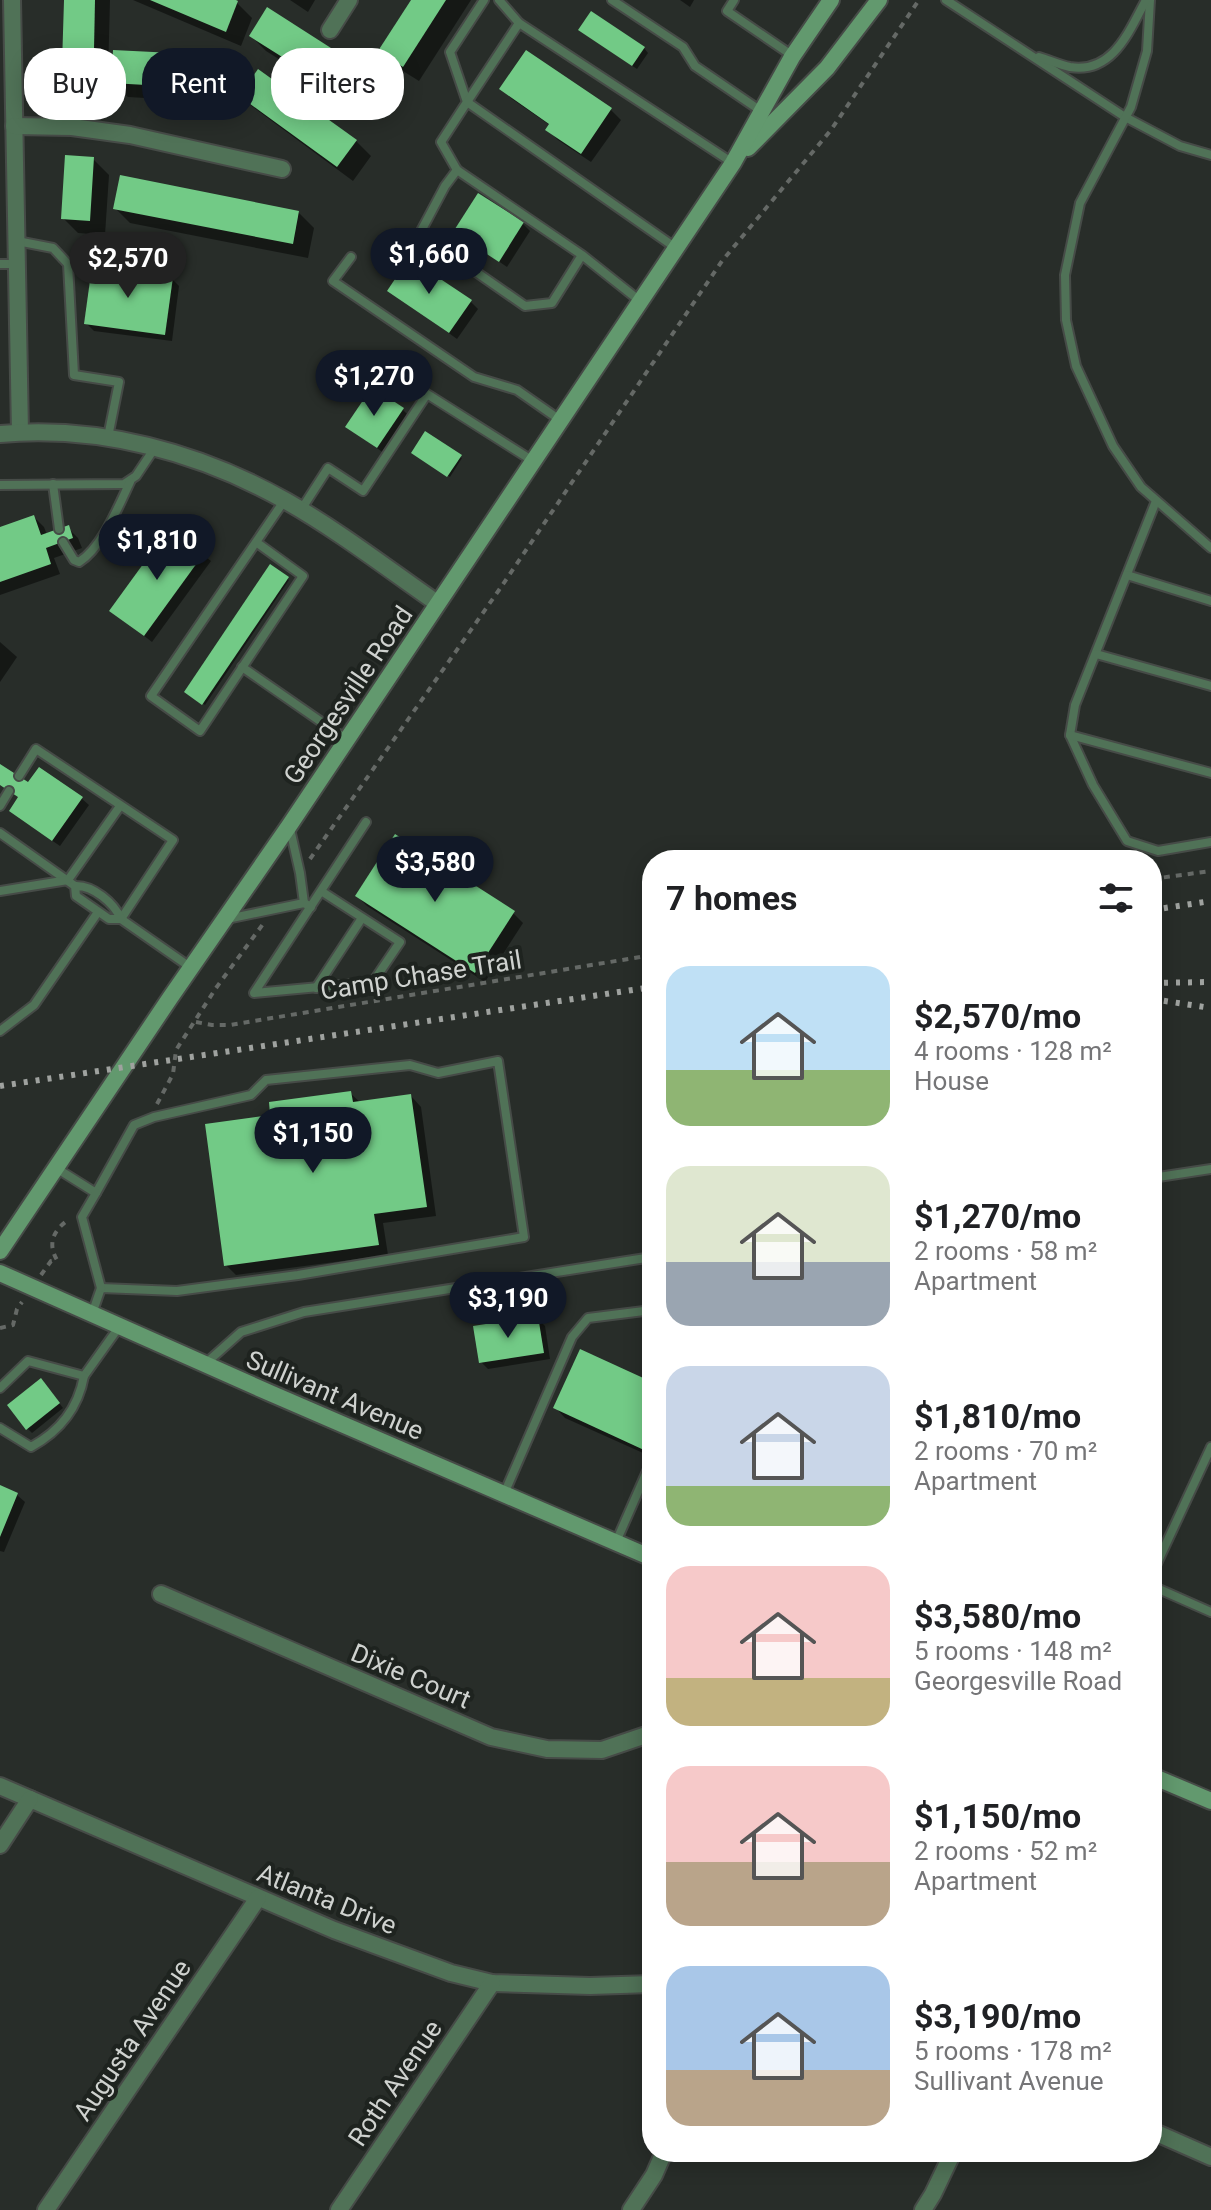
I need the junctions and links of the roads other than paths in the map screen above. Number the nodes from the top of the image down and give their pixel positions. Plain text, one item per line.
1 (12, 0) edge
2 (349, 0) edge
3 (484, 0) edge
4 (499, 0) edge
5 (612, 0) edge
6 (734, 0) edge
7 (831, 0) edge
8 (879, 0) edge
9 (946, 0) edge
10 (1148, 0) edge
11 (519, 23) junction
12 (330, 30) dead end
13 (1027, 53) junction
14 (793, 56) junction
15 (467, 102) junction
16 (761, 111) junction
17 (1125, 117) junction
18 (14, 126) junction
19 (1211, 155) edge
20 (733, 163) junction
21 (282, 169) dead end
22 (457, 170) junction
23 (16, 241) junction
24 (676, 248) junction
25 (582, 255) junction
26 (351, 257) dead end
27 (8, 264) edge
28 (640, 301) junction
29 (560, 420) junction
30 (20, 432) junction
31 (0, 434) edge
32 (108, 437) junction
33 (154, 448) junction
34 (533, 461) junction
35 (131, 480) junction
36 (53, 484) junction
37 (0, 485) edge
38 (284, 500) junction
39 (1156, 501) junction
40 (301, 510) junction
41 (59, 529) dead end
42 (63, 542) dead end
43 (256, 542) junction
44 (1211, 548) edge
45 (1127, 575) junction
46 (1211, 601) edge
47 (437, 603) junction
48 (1096, 654) junction
49 (242, 667) junction
50 (1211, 686) edge
51 (1070, 735) junction
52 (346, 739) junction
53 (1211, 773) edge
54 (19, 776) dead end
55 (9, 791) dead end
56 (0, 806) edge
57 (120, 806) junction
58 (366, 822) dead end
59 (289, 826) junction
60 (0, 833) edge
61 (1211, 842) edge
62 (1155, 850) edge
63 (1162, 850) edge
64 (72, 883) junction
65 (0, 891) edge
66 (321, 891) junction
67 (307, 905) junction
68 (98, 912) junction
69 (362, 918) junction
70 (121, 919) junction
71 (226, 919) junction
72 (191, 968) junction
73 (316, 988) junction
74 (0, 1031) edge
75 (55, 1168) junction
76 (1211, 1169) edge
77 (1162, 1176) edge
78 (96, 1193) junction
79 (0, 1251) edge
80 (642, 1259) edge
81 (0, 1273) edge
82 (101, 1288) junction
83 (642, 1311) edge
84 (92, 1314) junction
85 (119, 1327) junction
86 (205, 1364) junction
87 (84, 1376) junction
88 (0, 1388) edge
89 (0, 1428) edge
90 (1211, 1447) edge
91 (642, 1483) edge
92 (504, 1494) junction
93 (616, 1542) junction
94 (1162, 1552) edge
95 (642, 1554) edge
96 (1162, 1590) edge
97 (161, 1594) dead end
98 (1211, 1612) edge
99 (642, 1736) edge
100 (1162, 1780) edge
101 (0, 1786) edge
102 (30, 1799) junction
103 (1211, 1801) edge
104 (0, 1845) edge
105 (258, 1898) junction
106 (492, 1983) junction
107 (642, 1984) edge
108 (1162, 2135) edge
109 (1211, 2157) edge
110 (660, 2162) edge
111 (948, 2162) edge
112 (46, 2210) edge
113 (339, 2210) edge
114 (631, 2210) edge
115 (923, 2210) edge

1 - 18 street
2 - 12 street
3 - 15 lane
4 - 11 lane
5 - 16 lane
6 - 14 lane
7 - 14 main road, Georgesville Road
8 - 20 main road, Georgesville Road
9 - 13 lane
10 - 13 lane
10 - 17 lane
11 - 15 lane
11 - 20 lane
13 - 17 lane
14 - 16 main road, Georgesville Road
15 - 22 lane
15 - 24 lane
16 - 20 main road, Georgesville Road
17 - 19 lane
17 - 39 lane
18 - 21 street
18 - 23 street
20 - 24 main road, Georgesville Road
22 - 25 lane
22 - 25 lane
23 - 27 street
23 - 32 lane
24 - 28 main road, Georgesville Road
25 - 28 lane
26 - 29 lane
27 - 30 street
28 - 29 main road, Georgesville Road
29 - 34 main road, Georgesville Road
30 - 31 street
30 - 32 street
32 - 33 street
33 - 35 lane
33 - 38 street
34 - 40 lane
34 - 47 main road, Georgesville Road
35 - 36 lane
35 - 42 lane
36 - 37 lane
36 - 41 lane
38 - 40 street
38 - 43 lane
39 - 44 lane
39 - 45 lane
40 - 47 street
43 - 49 lane
43 - 49 lane
45 - 46 lane
45 - 48 lane
47 - 52 main road, Georgesville Road
48 - 50 lane
48 - 51 lane
49 - 52 lane
51 - 53 lane
51 - 62 lane
52 - 59 main road, Georgesville Road
54 - 57 lane
55 - 56 lane
57 - 64 lane
57 - 70 lane
58 - 66 lane
59 - 67 lane
59 - 71 main road, Georgesville Road
60 - 64 lane
61 - 63 lane
64 - 65 lane
64 - 68 lane
64 - 70 lane
66 - 67 lane
66 - 69 lane
67 - 71 lane
67 - 73 lane
68 - 70 lane
68 - 74 lane
69 - 73 lane
69 - 73 lane
70 - 72 lane
71 - 72 main road, Georgesville Road
72 - 75 main road, Georgesville Road
75 - 78 lane
75 - 79 main road, Georgesville Road
76 - 77 lane
78 - 82 lane
78 - 82 lane
80 - 86 lane
81 - 84 main road, Sullivant Avenue
82 - 84 lane
83 - 92 lane
84 - 85 main road, Sullivant Avenue
85 - 86 main road, Sullivant Avenue
85 - 87 lane
86 - 92 main road, Sullivant Avenue
87 - 88 lane
87 - 89 lane
90 - 94 lane
91 - 93 lane
92 - 93 main road, Sullivant Avenue
93 - 95 main road, Sullivant Avenue
96 - 98 lane
97 - 99 street, Dixie Court
100 - 103 main road
101 - 102 street, Atlanta Drive
102 - 104 street
102 - 105 street, Atlanta Drive
105 - 106 street, Atlanta Drive
105 - 112 street, Augusta Avenue
106 - 107 street, Atlanta Drive
106 - 113 street, Roth Avenue
108 - 109 street
110 - 114 street
111 - 115 street

